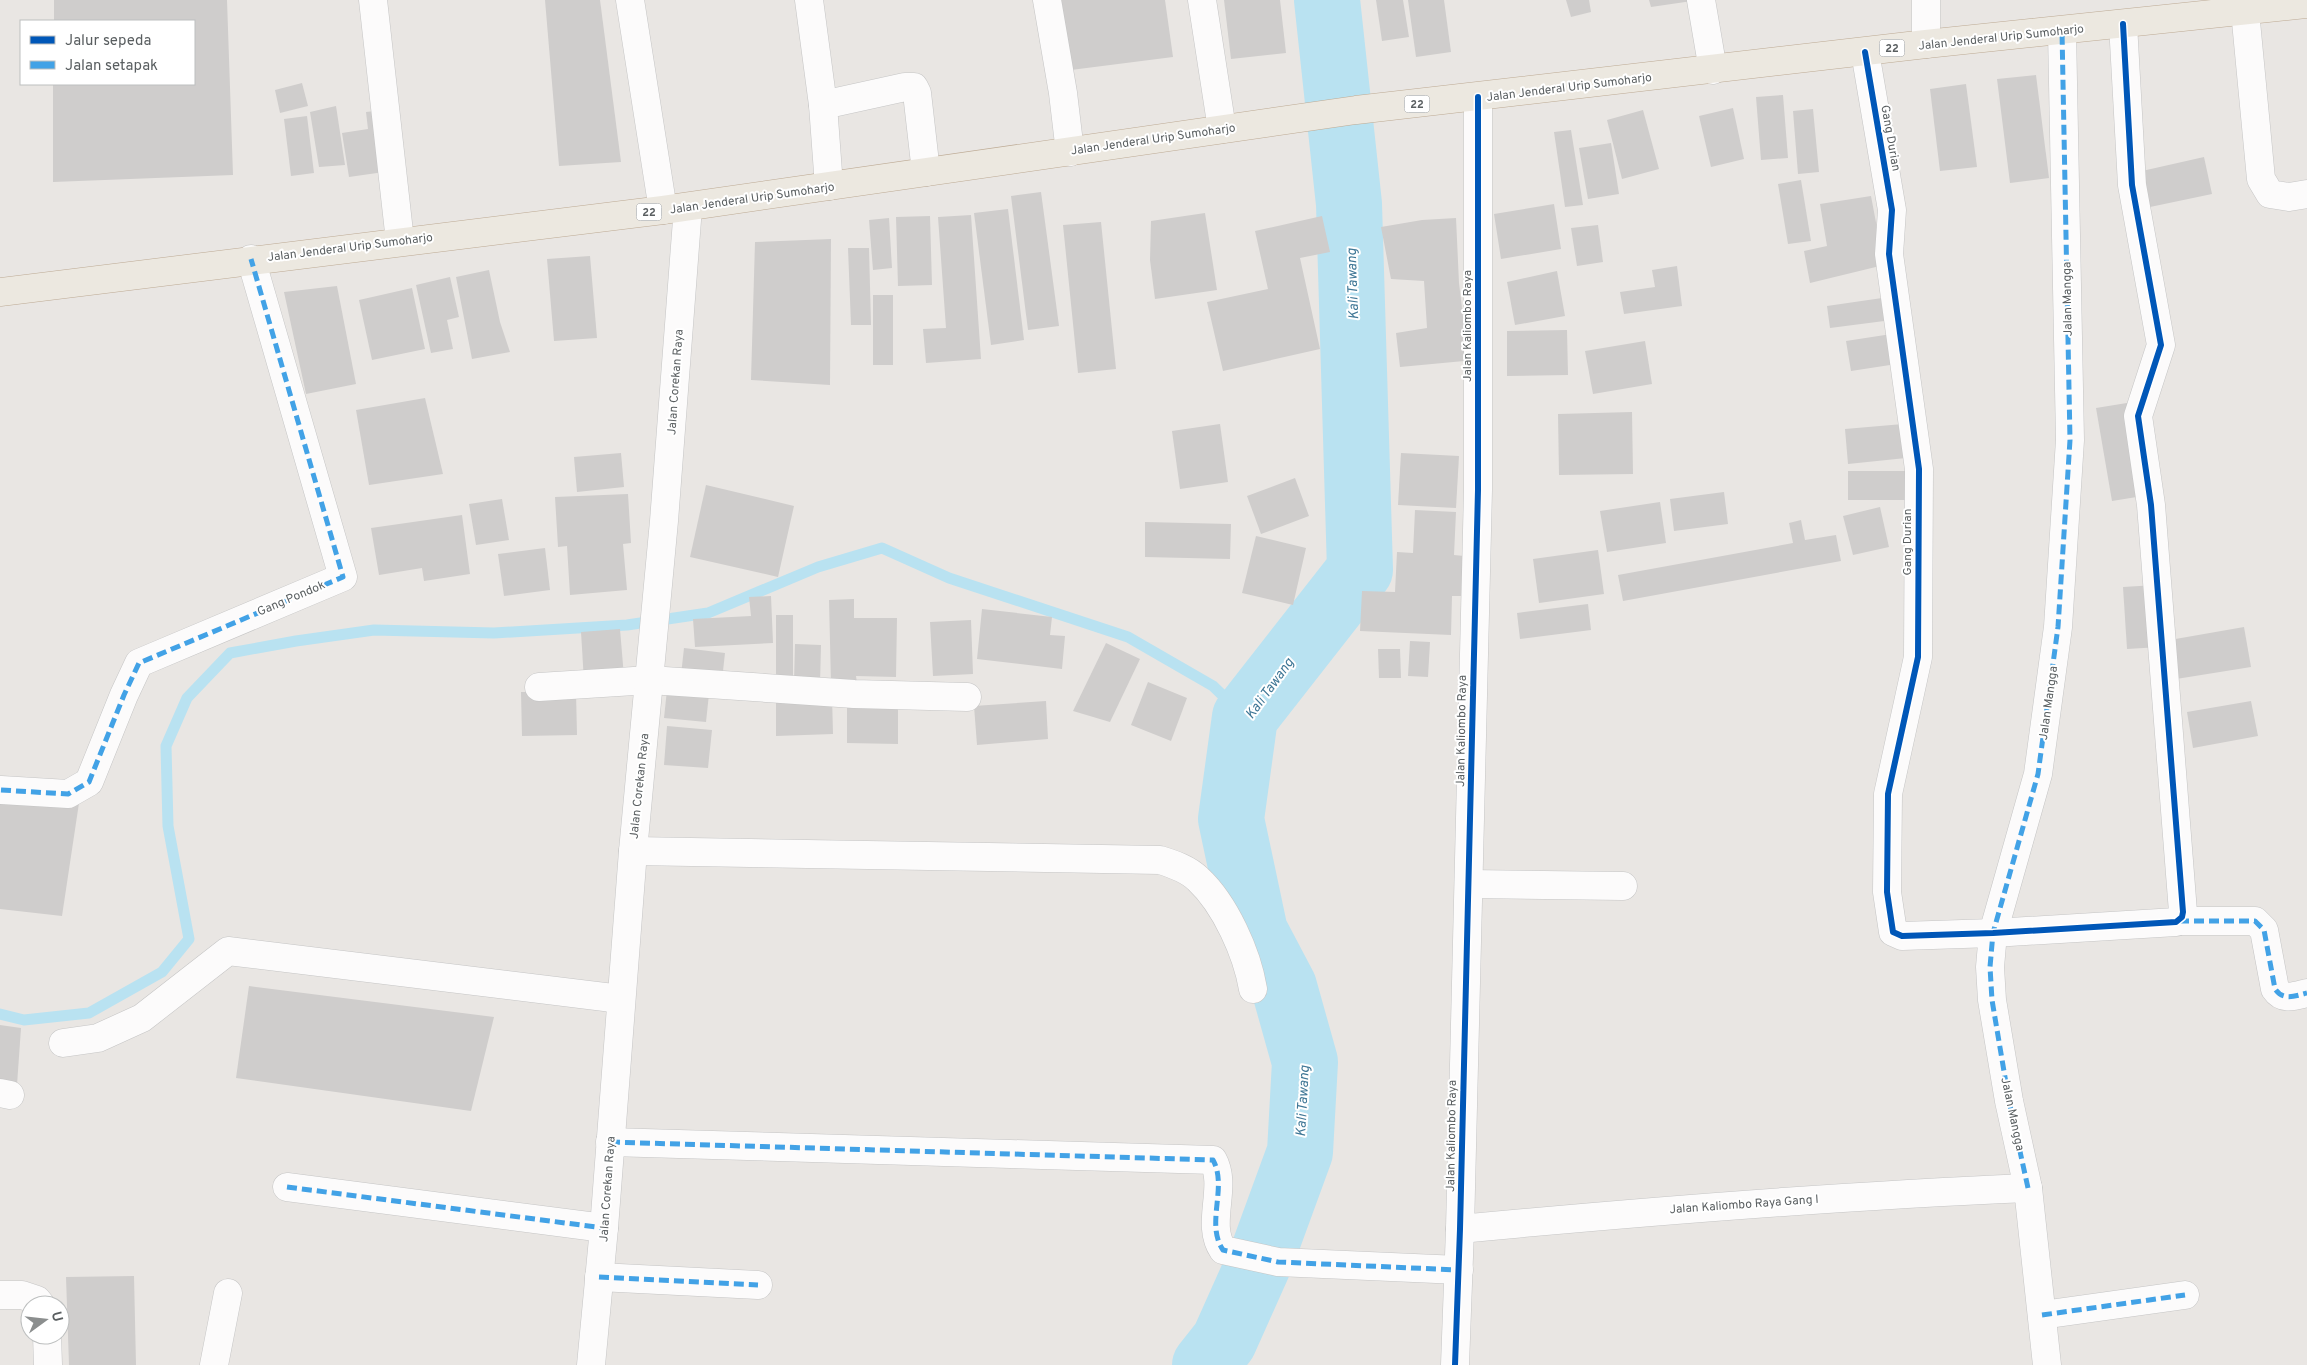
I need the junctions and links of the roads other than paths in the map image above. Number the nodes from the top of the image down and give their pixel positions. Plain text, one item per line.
1 (373, 0) edge
2 (630, 0) edge
3 (809, 0) edge
4 (1047, 0) edge
5 (1202, 0) edge
6 (1701, 0) edge
7 (1926, 0) edge
8 (2300, 3) edge
9 (2245, 11) junction
10 (2123, 24) junction
11 (2062, 31) junction
12 (1926, 44) junction
13 (1864, 52) junction
14 (1714, 70) junction
15 (1478, 97) junction
16 (823, 106) junction
17 (1222, 128) junction
18 (1070, 152) junction
19 (926, 172) junction
20 (829, 186) junction
21 (2307, 194) edge
22 (676, 208) junction
23 (400, 241) junction
24 (251, 259) junction
25 (0, 292) edge
26 (650, 680) junction
27 (539, 687) dead end
28 (968, 697) dead end
29 (1, 790) edge
30 (633, 851) junction
31 (1469, 884) junction
32 (1623, 886) dead end
33 (2179, 922) junction
34 (1993, 934) junction
35 (1253, 989) dead end
36 (2307, 993) edge
37 (621, 999) junction
38 (63, 1043) dead end
39 (610, 1142) junction
40 (287, 1187) dead end
41 (2028, 1188) junction
42 (604, 1228) junction
43 (1460, 1228) junction
44 (1459, 1270) junction
45 (599, 1277) junction
46 (758, 1285) dead end
47 (228, 1294) dead end
48 (0, 1295) edge
49 (20, 1295) edge
50 (2185, 1295) dead end
51 (2042, 1315) junction
52 (47, 1345) edge
53 (48, 1365) edge
54 (214, 1365) edge
55 (591, 1365) edge
56 (1455, 1365) edge
57 (2047, 1365) edge

1 - 23 street
2 - 22 street, Jalan Corekan Raya
3 - 16 street
4 - 18 street
5 - 17 street
6 - 14 street
7 - 12 street
8 - 9 highway, Jalan Jenderal Urip Sumoharjo / 22
9 - 10 highway, Jalan Jenderal Urip Sumoharjo / 22
9 - 21 street
10 - 11 highway, Jalan Jenderal Urip Sumoharjo / 22
10 - 33 street
11 - 12 highway, Jalan Jenderal Urip Sumoharjo / 22
11 - 34 street, Jalan Mangga
12 - 13 highway, Jalan Jenderal Urip Sumoharjo / 22
13 - 14 highway, Jalan Jenderal Urip Sumoharjo / 22
13 - 34 street, Gang Durian
14 - 15 highway, Jalan Jenderal Urip Sumoharjo / 22
15 - 17 highway, Jalan Jenderal Urip Sumoharjo / 22
15 - 31 street, Jalan Kaliombo Raya
16 - 19 street
16 - 20 street
17 - 18 highway, Jalan Jenderal Urip Sumoharjo / 22
18 - 19 highway, Jalan Jenderal Urip Sumoharjo / 22
19 - 20 highway, Jalan Jenderal Urip Sumoharjo / 22
20 - 22 highway, Jalan Jenderal Urip Sumoharjo / 22
22 - 23 highway, Jalan Jenderal Urip Sumoharjo / 22
22 - 26 street, Jalan Corekan Raya
23 - 24 highway, Jalan Jenderal Urip Sumoharjo / 22
24 - 25 highway, Jalan Jenderal Urip Sumoharjo / 22
24 - 29 street, Gang Pondok
26 - 27 street
26 - 28 street
26 - 30 street, Jalan Corekan Raya
30 - 35 street
30 - 37 street, Jalan Corekan Raya
31 - 32 street
31 - 43 street, Jalan Kaliombo Raya
33 - 34 street, Gang Durian
33 - 36 street, Gang Durian
34 - 41 street, Jalan Mangga
37 - 38 street
37 - 39 street, Jalan Corekan Raya
39 - 42 street, Jalan Corekan Raya
39 - 44 street
40 - 42 street
41 - 43 street, Jalan Kaliombo Raya Gang I
41 - 51 street, Jalan Mangga
42 - 45 street, Jalan Corekan Raya
43 - 44 street, Jalan Kaliombo Raya
44 - 56 street, Jalan Kaliombo Raya
45 - 46 street
45 - 55 street, Jalan Corekan Raya
47 - 54 street
48 - 49 street
50 - 51 street
51 - 57 street, Jalan Mangga
52 - 53 street

